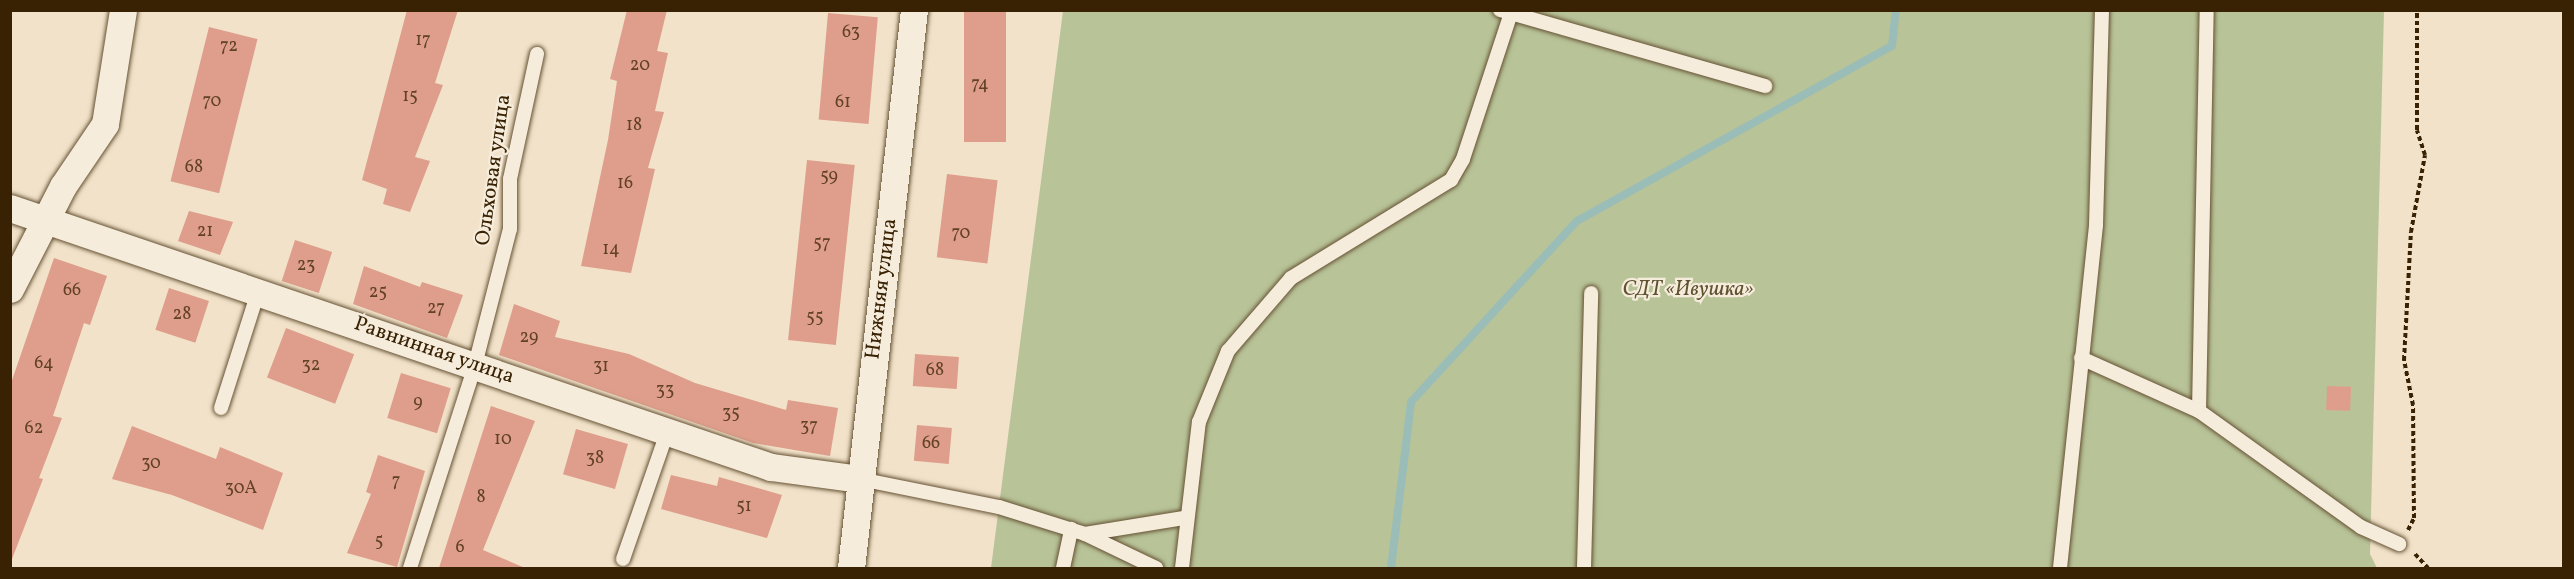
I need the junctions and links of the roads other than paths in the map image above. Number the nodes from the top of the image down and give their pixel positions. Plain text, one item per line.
1 (123, 10) edge
2 (914, 10) edge
3 (2102, 10) edge
4 (2207, 10) edge
5 (1507, 12) edge
6 (537, 54) dead end
7 (1765, 86) dead end
8 (10, 208) edge
9 (46, 220) junction
10 (10, 289) edge
11 (258, 292) junction
12 (1591, 293) dead end
13 (2081, 358) junction
14 (475, 365) junction
15 (221, 408) dead end
16 (2199, 411) junction
17 (667, 433) junction
18 (860, 478) junction
19 (1184, 518) junction
20 (1071, 529) junction
21 (1085, 534) junction
22 (2399, 544) road end
23 (623, 559) dead end
24 (410, 568) edge
25 (851, 568) edge
26 (1063, 568) edge
27 (1156, 568) edge
28 (1182, 568) edge
29 (1584, 568) edge
30 (2060, 568) edge

1 - 9 street
2 - 18 street, Нижняя улица
3 - 13 lane
4 - 16 lane
5 - 7 lane
5 - 19 lane
6 - 14 lane, Ольховая улица
8 - 9 street, Равнинная улица
9 - 10 street
9 - 11 street, Равнинная улица
11 - 14 street, Равнинная улица
11 - 15 lane
12 - 29 lane
13 - 16 lane
13 - 30 lane
14 - 17 street, Равнинная улица
14 - 24 lane, Ольховая улица
16 - 22 lane
17 - 18 street, Равнинная улица
17 - 23 lane
18 - 20 lane
18 - 25 street, Нижняя улица
19 - 21 lane
19 - 28 lane
20 - 21 lane
20 - 26 lane
21 - 27 lane

